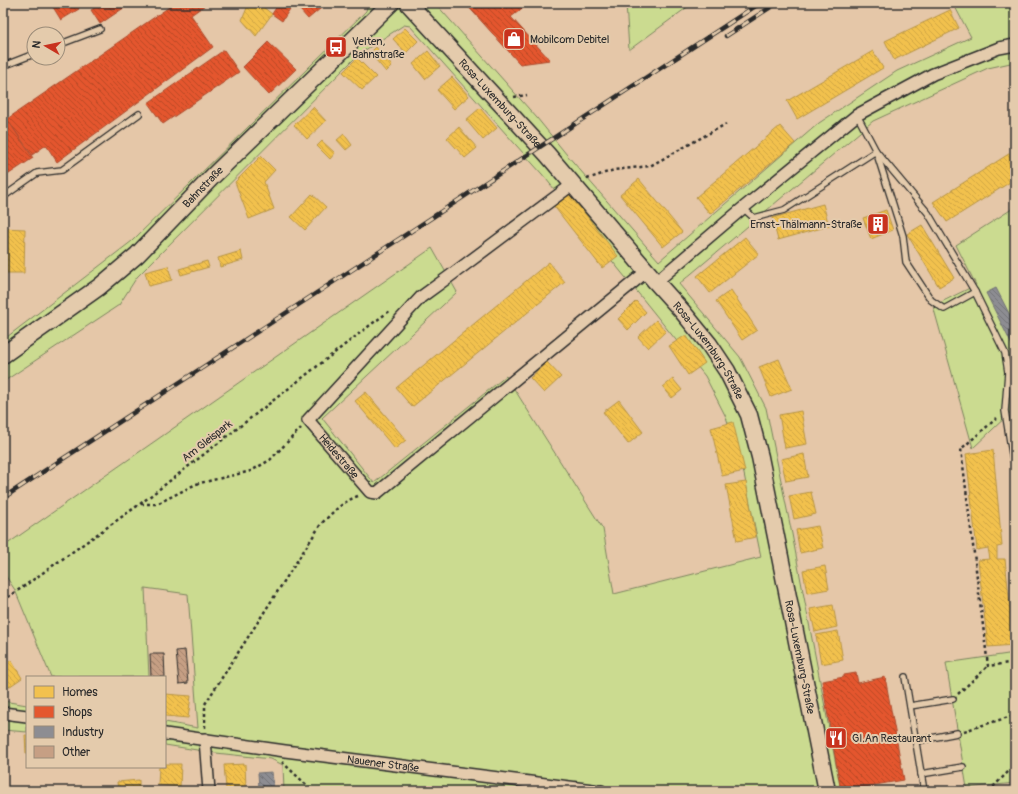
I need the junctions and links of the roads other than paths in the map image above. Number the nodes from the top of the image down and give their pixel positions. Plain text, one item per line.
1 (391, 3) edge
2 (408, 3) edge
3 (100, 29) dead end
4 (66, 42) edge
5 (1015, 45) edge
6 (26, 57) edge
7 (3, 66) edge
8 (139, 114) dead end
9 (857, 115) junction
10 (876, 151) junction
11 (573, 184) junction
12 (3, 197) edge
13 (743, 208) junction
14 (651, 276) junction
15 (975, 292) junction
16 (3, 356) edge
17 (1015, 368) edge
18 (1008, 372) junction
19 (1015, 462) edge
20 (905, 677) dead end
21 (953, 699) road end
22 (910, 706) junction
23 (3, 713) edge
24 (26, 716) edge
25 (958, 733) road end
26 (166, 734) edge
27 (205, 739) junction
28 (916, 740) junction
29 (963, 767) dead end
30 (921, 774) junction
31 (209, 791) edge
32 (601, 791) edge
33 (827, 791) edge
34 (924, 791) edge

1 - 16 main road, Bahnstraße
2 - 11 main road, Rosa-Luxemburg-Straße
3 - 4 lane
5 - 9 street
6 - 7 lane
8 - 12 lane
9 - 10 lane
9 - 13 street
10 - 13 lane
10 - 15 lane
10 - 15 lane
11 - 14 main road, Rosa-Luxemburg-Straße
11 - 14 street, Heidestraße
13 - 14 street
14 - 33 main road, Rosa-Luxemburg-Straße
15 - 18 lane
17 - 18 lane
18 - 19 lane
20 - 22 lane
21 - 22 lane
22 - 28 lane
23 - 24 street
25 - 28 lane
26 - 27 street, Nauener Straße
27 - 31 street
27 - 32 street, Nauener Straße
28 - 30 lane
29 - 30 lane
30 - 34 lane

